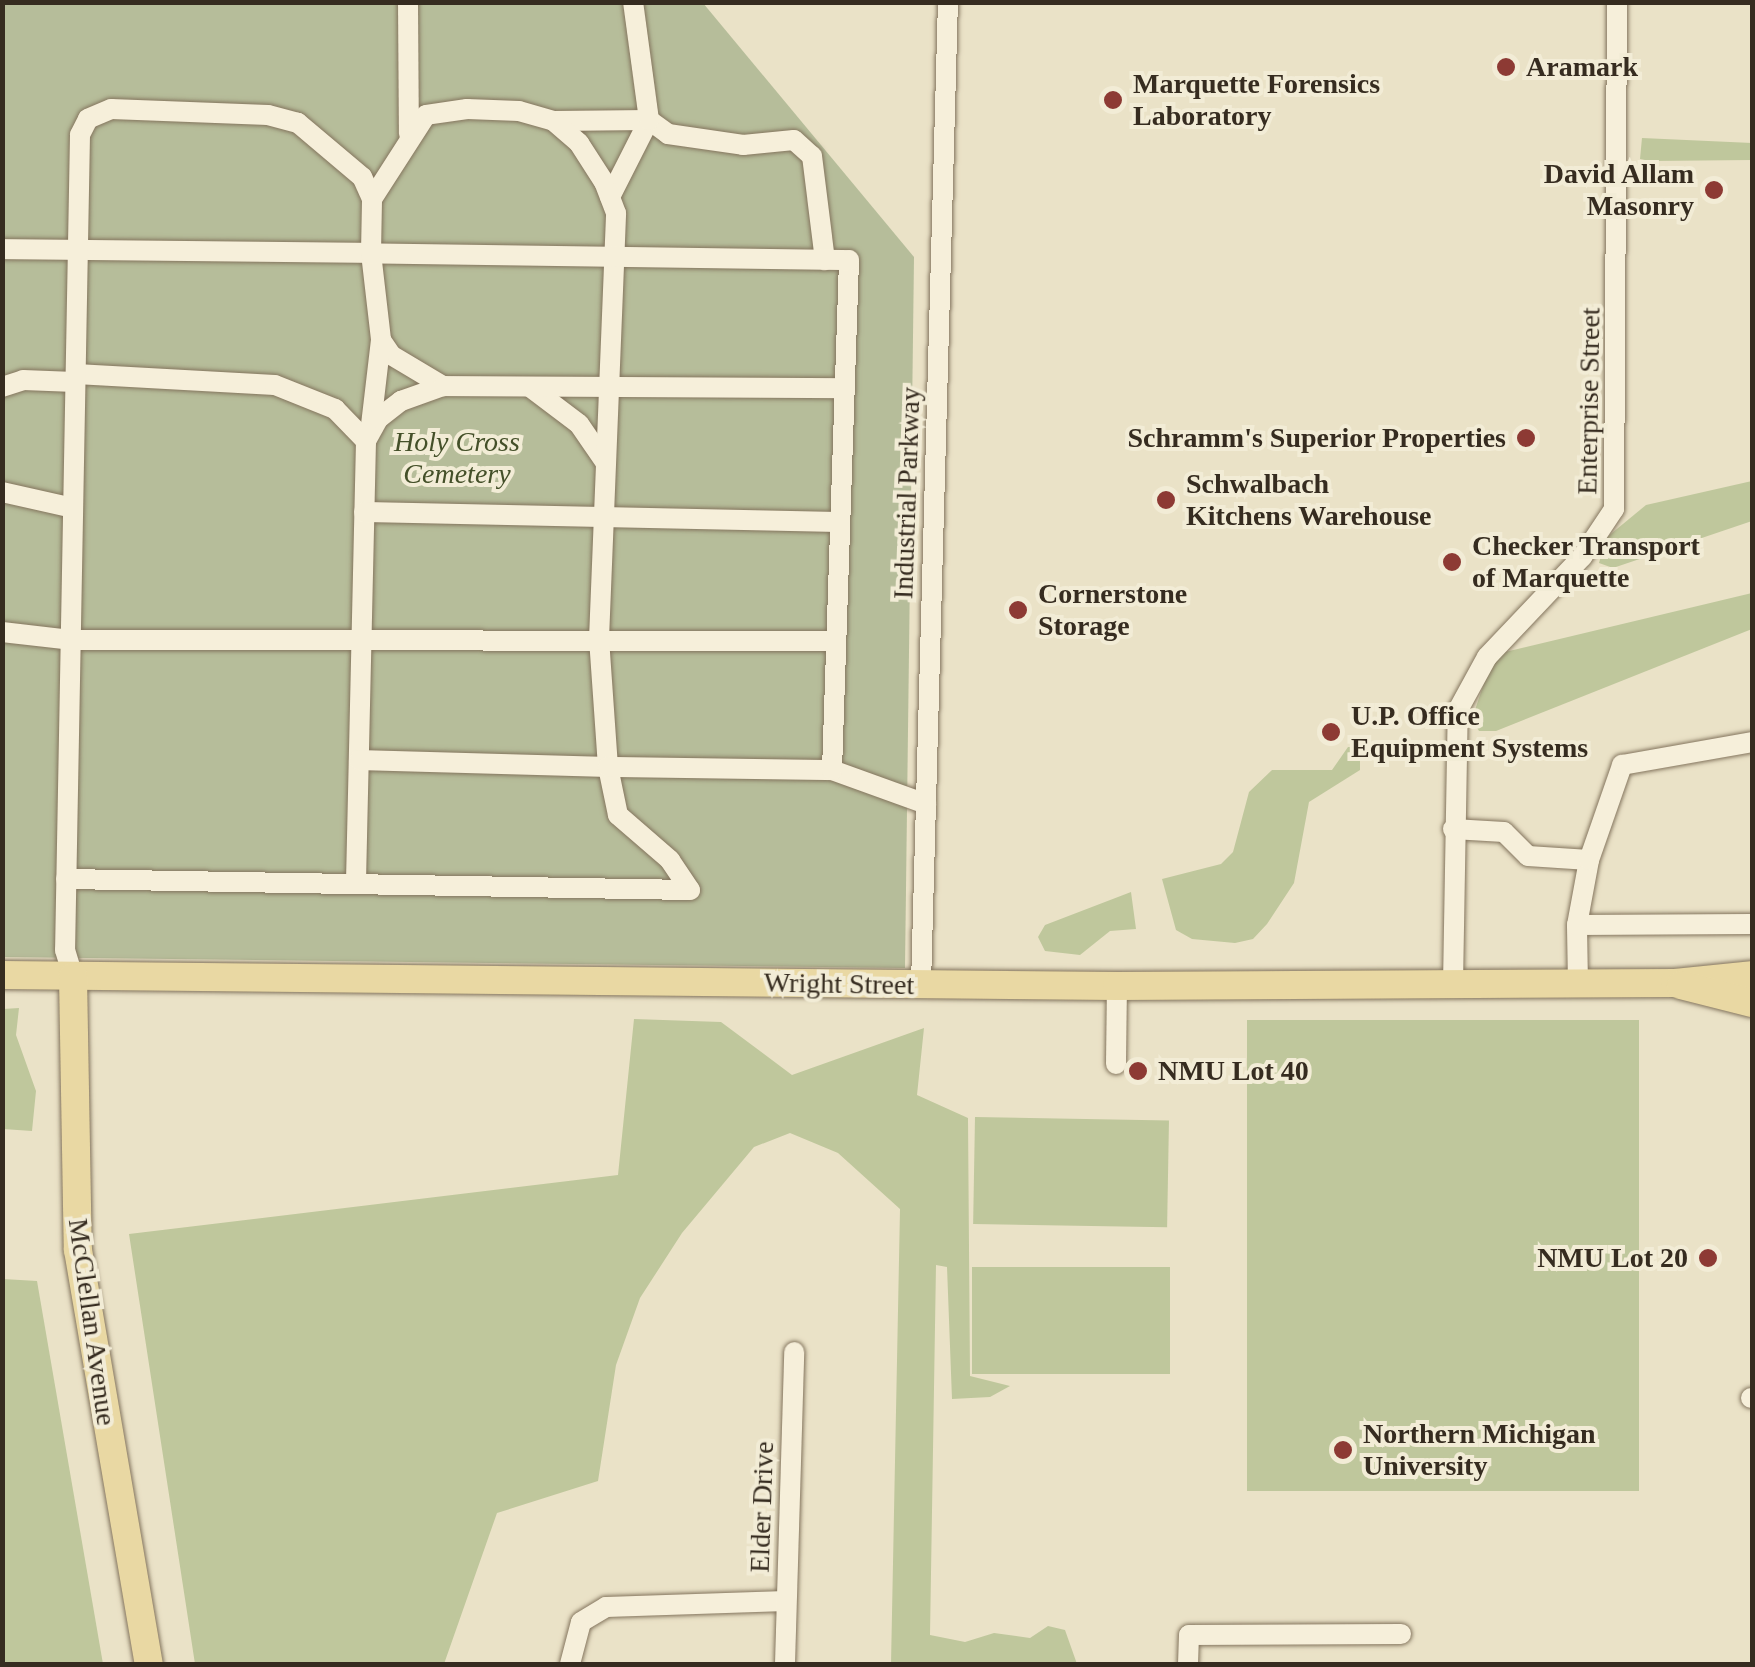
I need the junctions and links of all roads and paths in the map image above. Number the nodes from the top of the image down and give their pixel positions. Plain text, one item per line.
1 (408, 2) edge
2 (633, 2) edge
3 (948, 2) edge
4 (1617, 2) edge
5 (649, 120) junction
6 (554, 121) junction
7 (409, 134) junction
8 (610, 197) junction
9 (372, 199) junction
10 (78, 247) junction
11 (2, 249) edge
12 (371, 253) junction
13 (611, 256) junction
14 (825, 260) junction
15 (381, 340) junction
16 (76, 378) junction
17 (444, 386) junction
18 (529, 386) junction
19 (608, 386) junction
20 (2, 387) edge
21 (844, 388) junction
22 (366, 441) junction
23 (606, 462) junction
24 (2, 492) edge
25 (73, 508) junction
26 (364, 512) junction
27 (604, 514) junction
28 (840, 522) junction
29 (2, 632) edge
30 (362, 637) junction
31 (599, 639) junction
32 (71, 640) junction
33 (836, 642) junction
34 (1752, 742) edge
35 (359, 760) junction
36 (608, 767) junction
37 (832, 770) junction
38 (926, 804) junction
39 (1453, 829) junction
40 (1588, 860) junction
41 (66, 879) junction
42 (356, 884) junction
43 (1752, 924) edge
44 (1577, 925) junction
45 (2, 975) edge
46 (1752, 975) edge
47 (73, 976) junction
48 (1675, 983) junction
49 (1453, 984) junction
50 (1578, 984) junction
51 (921, 985) junction
52 (1117, 986) junction
53 (1752, 1003) edge
54 (1116, 1064) dead end
55 (794, 1352) dead end
56 (786, 1602) junction
57 (1401, 1634) dead end
58 (150, 1664) edge
59 (570, 1664) edge
60 (785, 1664) edge
61 (1188, 1664) edge

1 - 7 street
2 - 5 street
3 - 38 street, Industrial Parkway
4 - 39 street, Enterprise Street
5 - 6 street
5 - 8 street
5 - 14 street
6 - 7 street
6 - 8 street
7 - 9 street
8 - 13 street
9 - 10 street
9 - 12 street
10 - 11 street
10 - 12 street
10 - 16 street
12 - 13 street
12 - 15 street
13 - 14 street
13 - 19 street
14 - 21 street
15 - 17 street
15 - 22 street
16 - 20 street
16 - 22 street
16 - 25 street
17 - 18 street
17 - 22 street
18 - 19 street
18 - 23 street
19 - 21 street
19 - 23 street
21 - 28 street
22 - 26 street
23 - 27 street
24 - 25 street
25 - 32 street
26 - 27 street
26 - 30 street
27 - 28 street
27 - 31 street
28 - 33 street
29 - 32 street
30 - 31 street
30 - 32 street
30 - 35 street
31 - 33 street
31 - 36 street
32 - 41 street
33 - 37 street
34 - 40 street
35 - 36 street
35 - 42 street
36 - 37 street
36 - 42 street
37 - 38 street
38 - 51 street, Industrial Parkway
39 - 40 street
39 - 49 street, Enterprise Street
40 - 44 street
41 - 42 street
41 - 47 street
43 - 44 street
44 - 50 street
45 - 47 main road, Wright Street
46 - 48 main road, Wright Street
47 - 51 main road, Wright Street
47 - 58 main road, McClellan Avenue
48 - 50 main road, Wright Street
48 - 53 main road, Wright Street
49 - 50 main road, Wright Street
49 - 52 main road, Wright Street
51 - 52 main road, Wright Street
52 - 54 street
55 - 56 street, Elder Drive
56 - 59 street
56 - 60 street, Elder Drive
57 - 61 street

